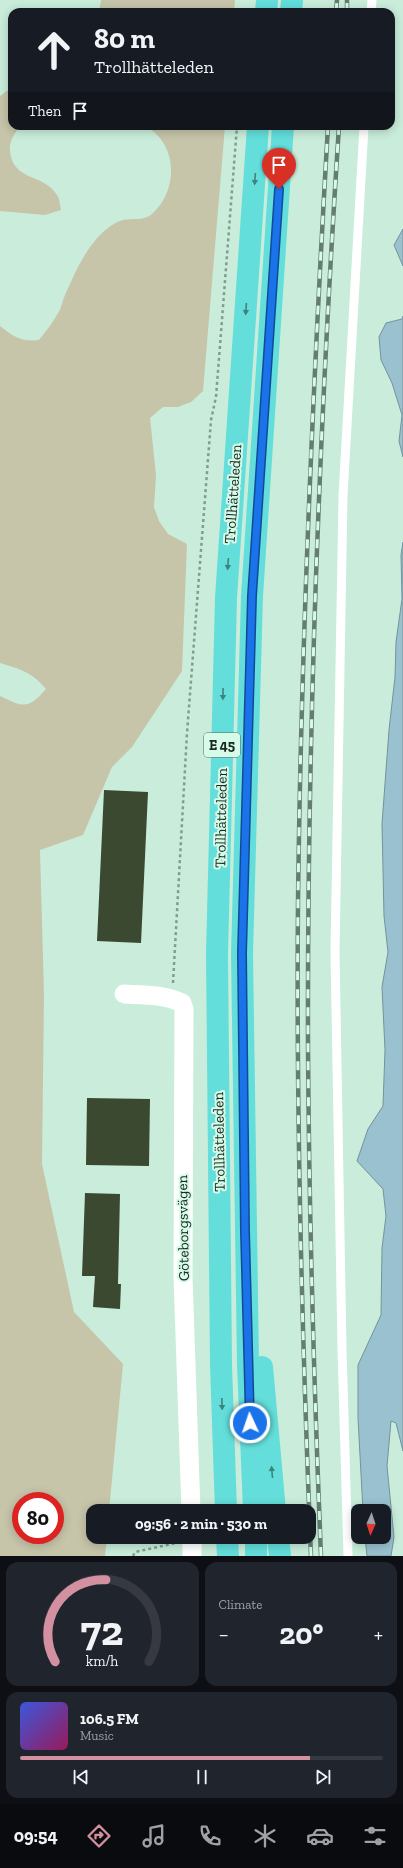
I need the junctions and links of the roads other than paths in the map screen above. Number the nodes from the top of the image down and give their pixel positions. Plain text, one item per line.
1 (258, 130) edge
2 (283, 130) edge
3 (364, 130) edge
4 (124, 994) dead end
5 (245, 1231) junction
6 (191, 1504) edge
7 (226, 1504) edge
8 (254, 1504) edge
9 (275, 1504) edge
10 (187, 1544) edge
11 (227, 1544) edge
12 (256, 1544) edge
13 (279, 1544) edge
14 (192, 1556) edge
15 (228, 1556) edge
16 (256, 1556) edge
17 (280, 1556) edge
18 (348, 1556) edge

1 -> 7 highway, Trollhätteleden / E 45
2 - 5 highway, Trollhätteleden / E 45
3 - 18 lane
4 - 6 street, Göteborgsvägen
5 - 8 highway, E 45
9 -> 5 highway, E 45
10 - 14 street
11 - 15 highway
12 - 16 highway
13 - 17 highway

